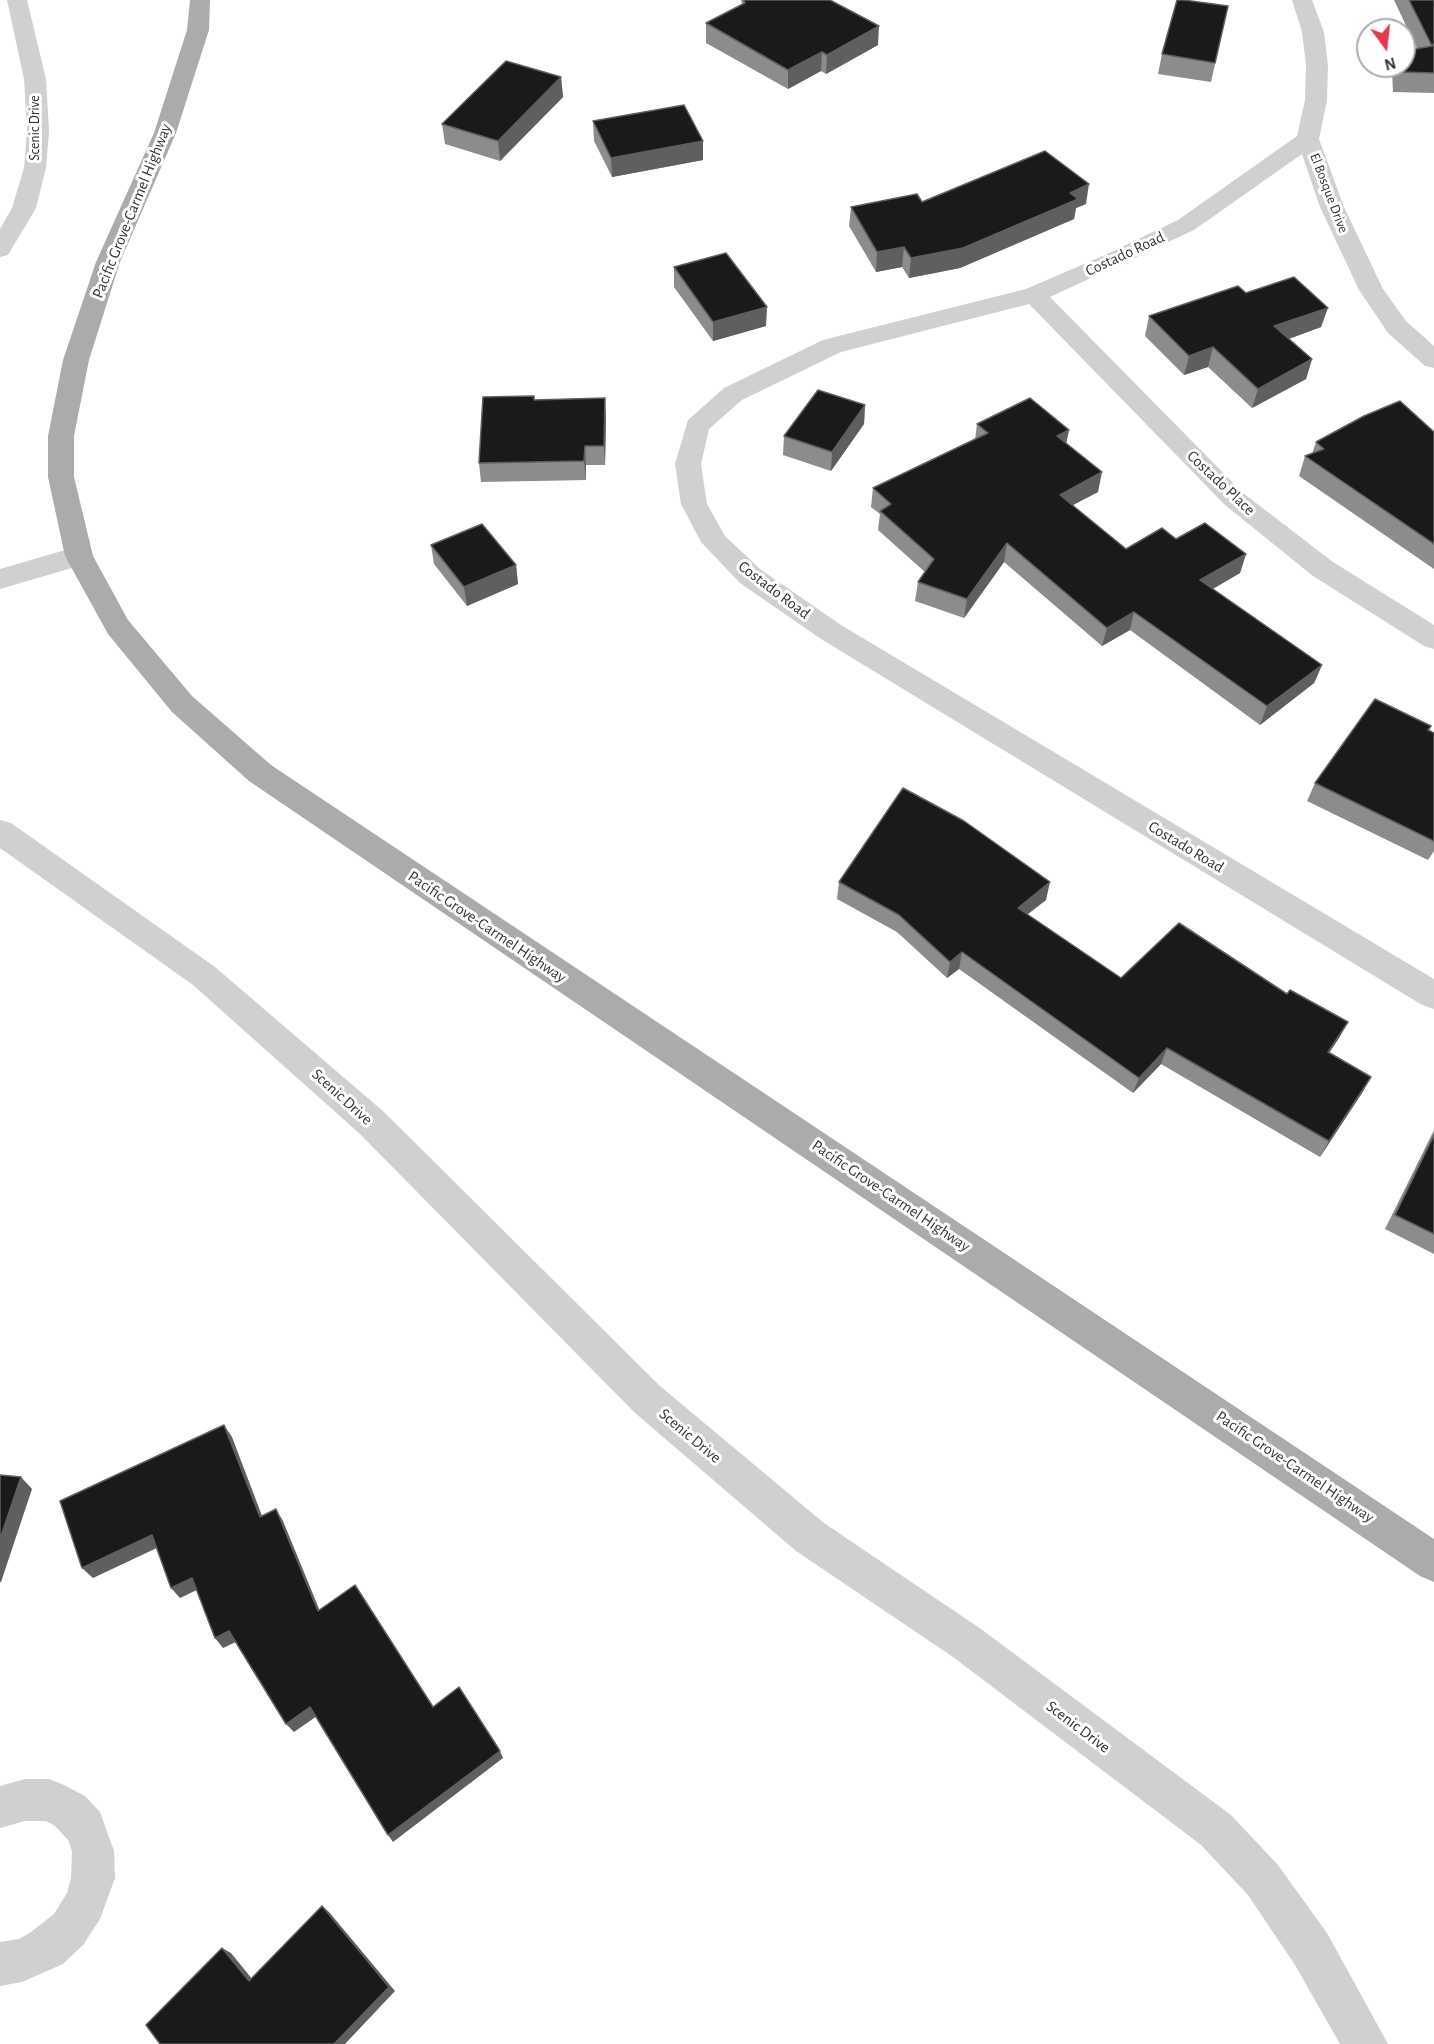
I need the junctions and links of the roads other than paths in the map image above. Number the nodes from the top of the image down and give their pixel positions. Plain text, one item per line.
1 (17, 0) edge
2 (200, 0) edge
3 (1302, 0) edge
4 (1308, 139) junction
5 (0, 250) edge
6 (1034, 295) junction
7 (1434, 360) edge
8 (79, 556) junction
9 (0, 579) edge
10 (1434, 639) edge
11 (0, 832) edge
12 (1434, 995) edge
13 (1434, 1562) edge
14 (0, 1807) edge
15 (0, 1964) edge
16 (1365, 2044) edge

1 - 5 street, Scenic Drive
2 - 8 main road, Pacific Grove-Carmel Highway
3 - 4 street, El Bosque Drive
4 - 6 street, Costado Road
4 - 7 street, El Bosque Drive
6 - 10 street, Costado Place
6 - 12 street, Costado Road
8 - 9 street
8 - 13 main road, Pacific Grove-Carmel Highway
11 - 16 street, Scenic Drive
14 - 15 street

